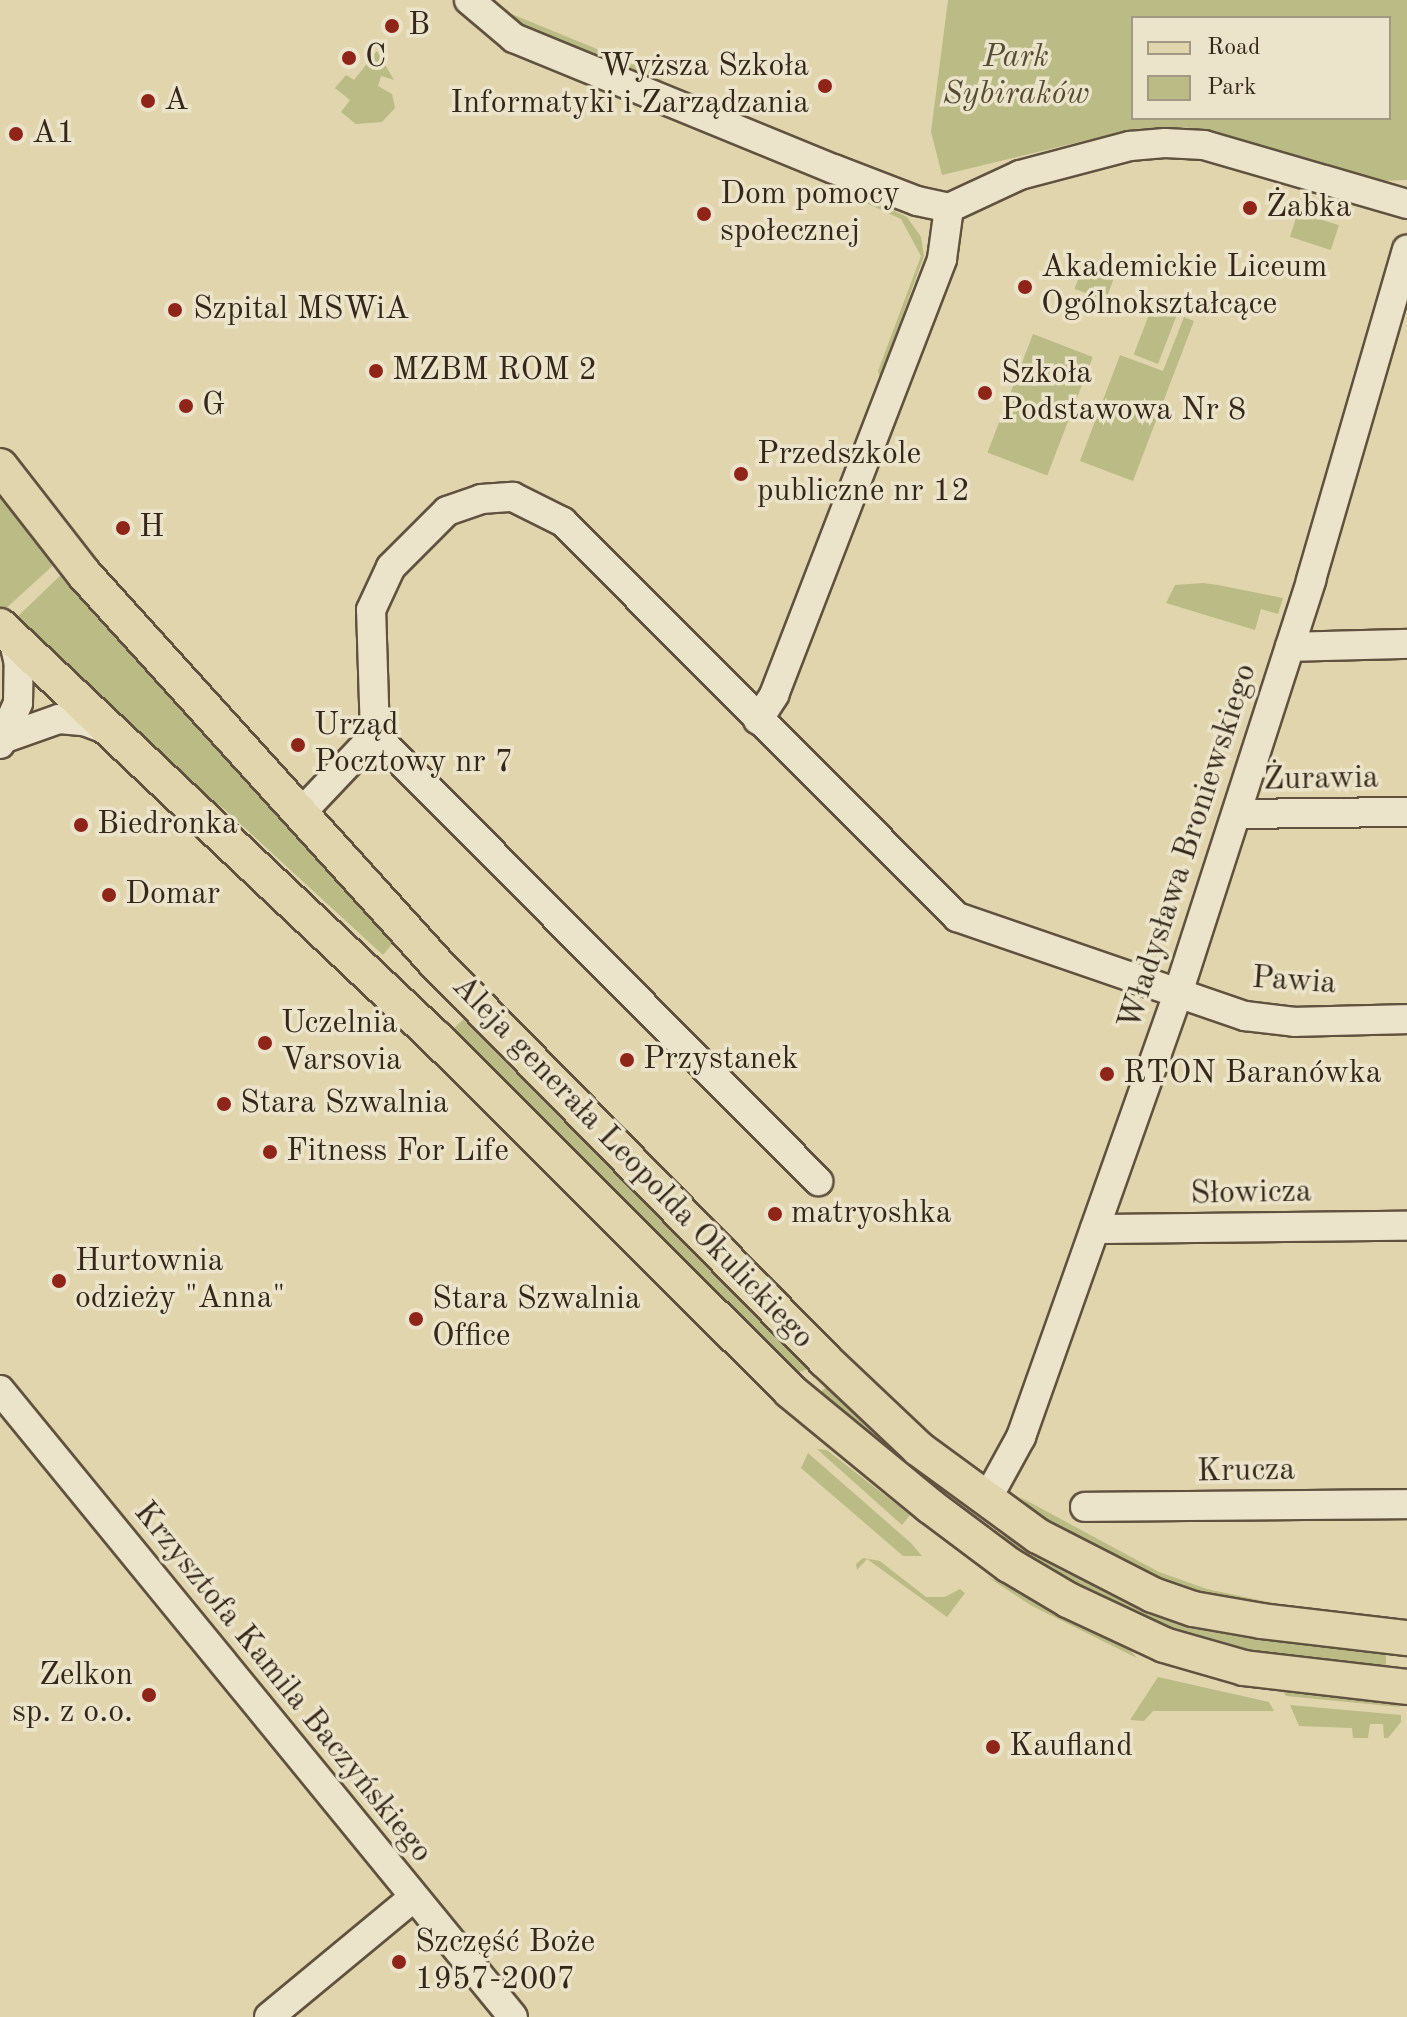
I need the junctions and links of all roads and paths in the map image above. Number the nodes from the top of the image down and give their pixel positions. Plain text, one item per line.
1 (469, 0) edge
2 (1407, 204) edge
3 (949, 208) junction
4 (1407, 250) edge
5 (0, 466) edge
6 (7, 632) edge
7 (1407, 644) edge
8 (1290, 647) junction
9 (758, 720) junction
10 (110, 731) junction
11 (375, 735) junction
12 (3, 741) edge
13 (1407, 812) edge
14 (300, 814) junction
15 (1237, 814) junction
16 (434, 961) junction
17 (1178, 993) junction
18 (394, 998) junction
19 (1407, 1019) edge
20 (818, 1181) dead end
21 (1407, 1226) edge
22 (1095, 1229) junction
23 (825, 1360) junction
24 (0, 1390) edge
25 (790, 1391) junction
26 (987, 1499) junction
27 (1407, 1504) edge
28 (1085, 1507) dead end
29 (966, 1531) junction
30 (1407, 1638) edge
31 (1407, 1687) edge
32 (413, 1898) junction
33 (269, 2017) edge
34 (513, 2017) edge

1 - 3 street
2 - 3 street
3 - 9 street
4 - 8 street, Władysława Broniewskiego
5 - 14 main road, Aleja generała Leopolda Okulickiego
6 - 10 main road, Aleja generała Leopolda Okulickiego
6 - 12 street
7 - 8 street
8 - 15 street, Władysława Broniewskiego
9 - 11 street, Pawia
9 - 17 street, Pawia
10 - 12 street
10 - 18 main road, Aleja generała Leopolda Okulickiego
11 - 14 street
11 - 20 street
13 - 15 street, Żurawia
14 - 16 main road, Aleja generała Leopolda Okulickiego
15 - 17 street, Władysława Broniewskiego
16 - 18 main road
16 - 23 main road, Aleja generała Leopolda Okulickiego
17 - 19 street, Pawia
17 - 22 street, Władysława Broniewskiego
18 - 25 main road, Aleja generała Leopolda Okulickiego
21 - 22 street, Słowicza
22 - 26 street, Władysława Broniewskiego
23 - 25 main road
23 - 26 main road, Aleja generała Leopolda Okulickiego
24 - 32 street, Krzysztofa Kamila Baczyńskiego
25 - 29 main road, Aleja generała Leopolda Okulickiego
26 - 29 main road
26 - 30 main road, Aleja generała Leopolda Okulickiego
27 - 28 street, Krucza
29 - 31 main road, Aleja generała Leopolda Okulickiego
32 - 33 street
32 - 34 street, Krzysztofa Kamila Baczyńskiego

